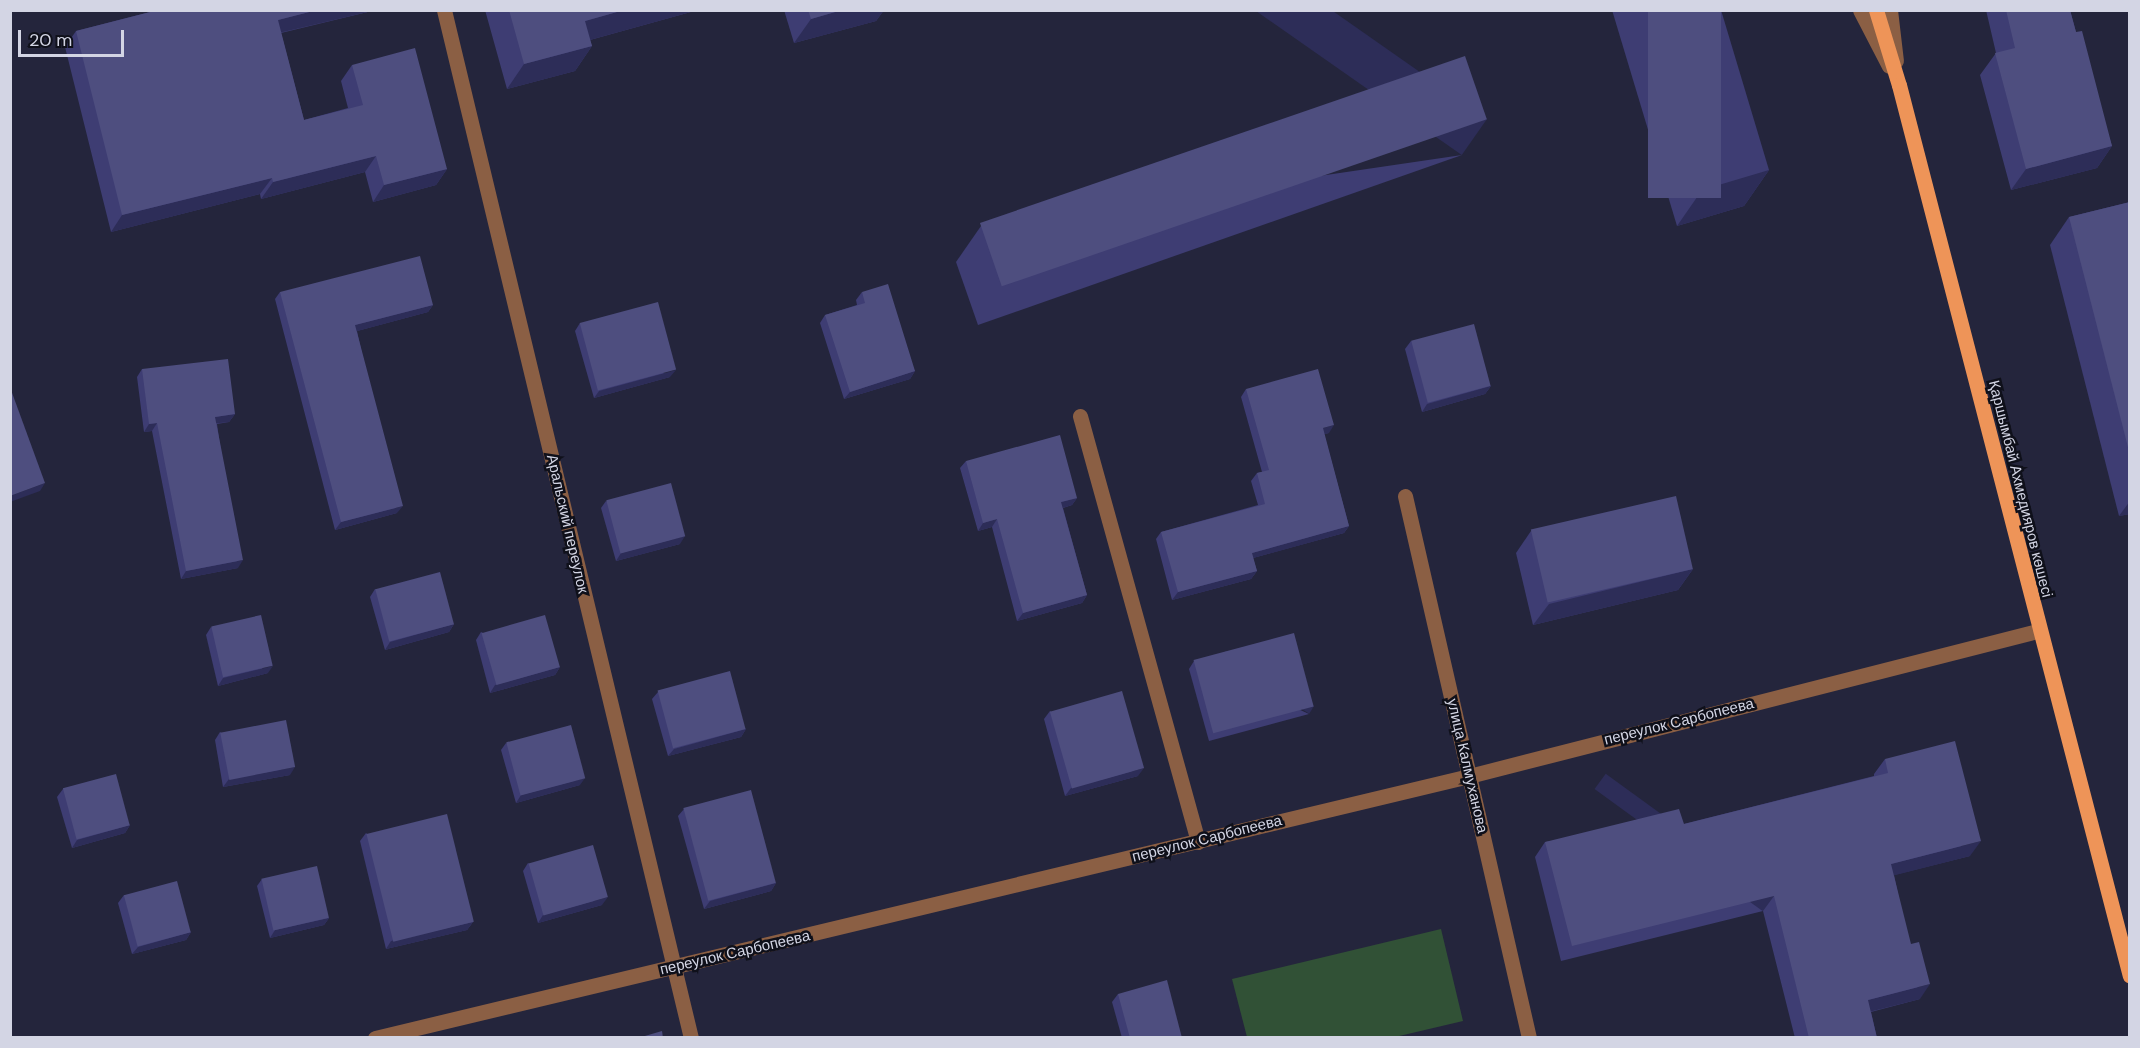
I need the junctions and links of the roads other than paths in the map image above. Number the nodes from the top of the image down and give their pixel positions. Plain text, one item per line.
1 (444, 10) edge
2 (1860, 10) edge
3 (1876, 10) edge
4 (1890, 10) edge
5 (1899, 85) junction
6 (1080, 416) dead end
7 (1405, 495) dead end
8 (2037, 631) junction
9 (1469, 776) junction
10 (1198, 842) junction
11 (672, 968) junction
12 (2130, 976) edge
13 (375, 1038) edge
14 (691, 1038) edge
15 (1529, 1038) edge

1 - 11 street, Аральский переулок
2 - 5 street
3 - 5 main road, Қаршымбай Ахмедияров көшесі
4 - 5 street
5 - 8 main road, Қаршымбай Ахмедияров көшесі
6 - 10 street
7 - 9 street, улица Калмуханова
8 - 9 street, переулок Сарбопеева
8 - 12 main road, Қаршымбай Ахмедияров көшесі
9 - 10 street, переулок Сарбопеева
9 - 15 street, улица Калмуханова
10 - 11 street, переулок Сарбопеева
11 - 13 street, переулок Сарбопеева
11 - 14 street, Аральский переулок

